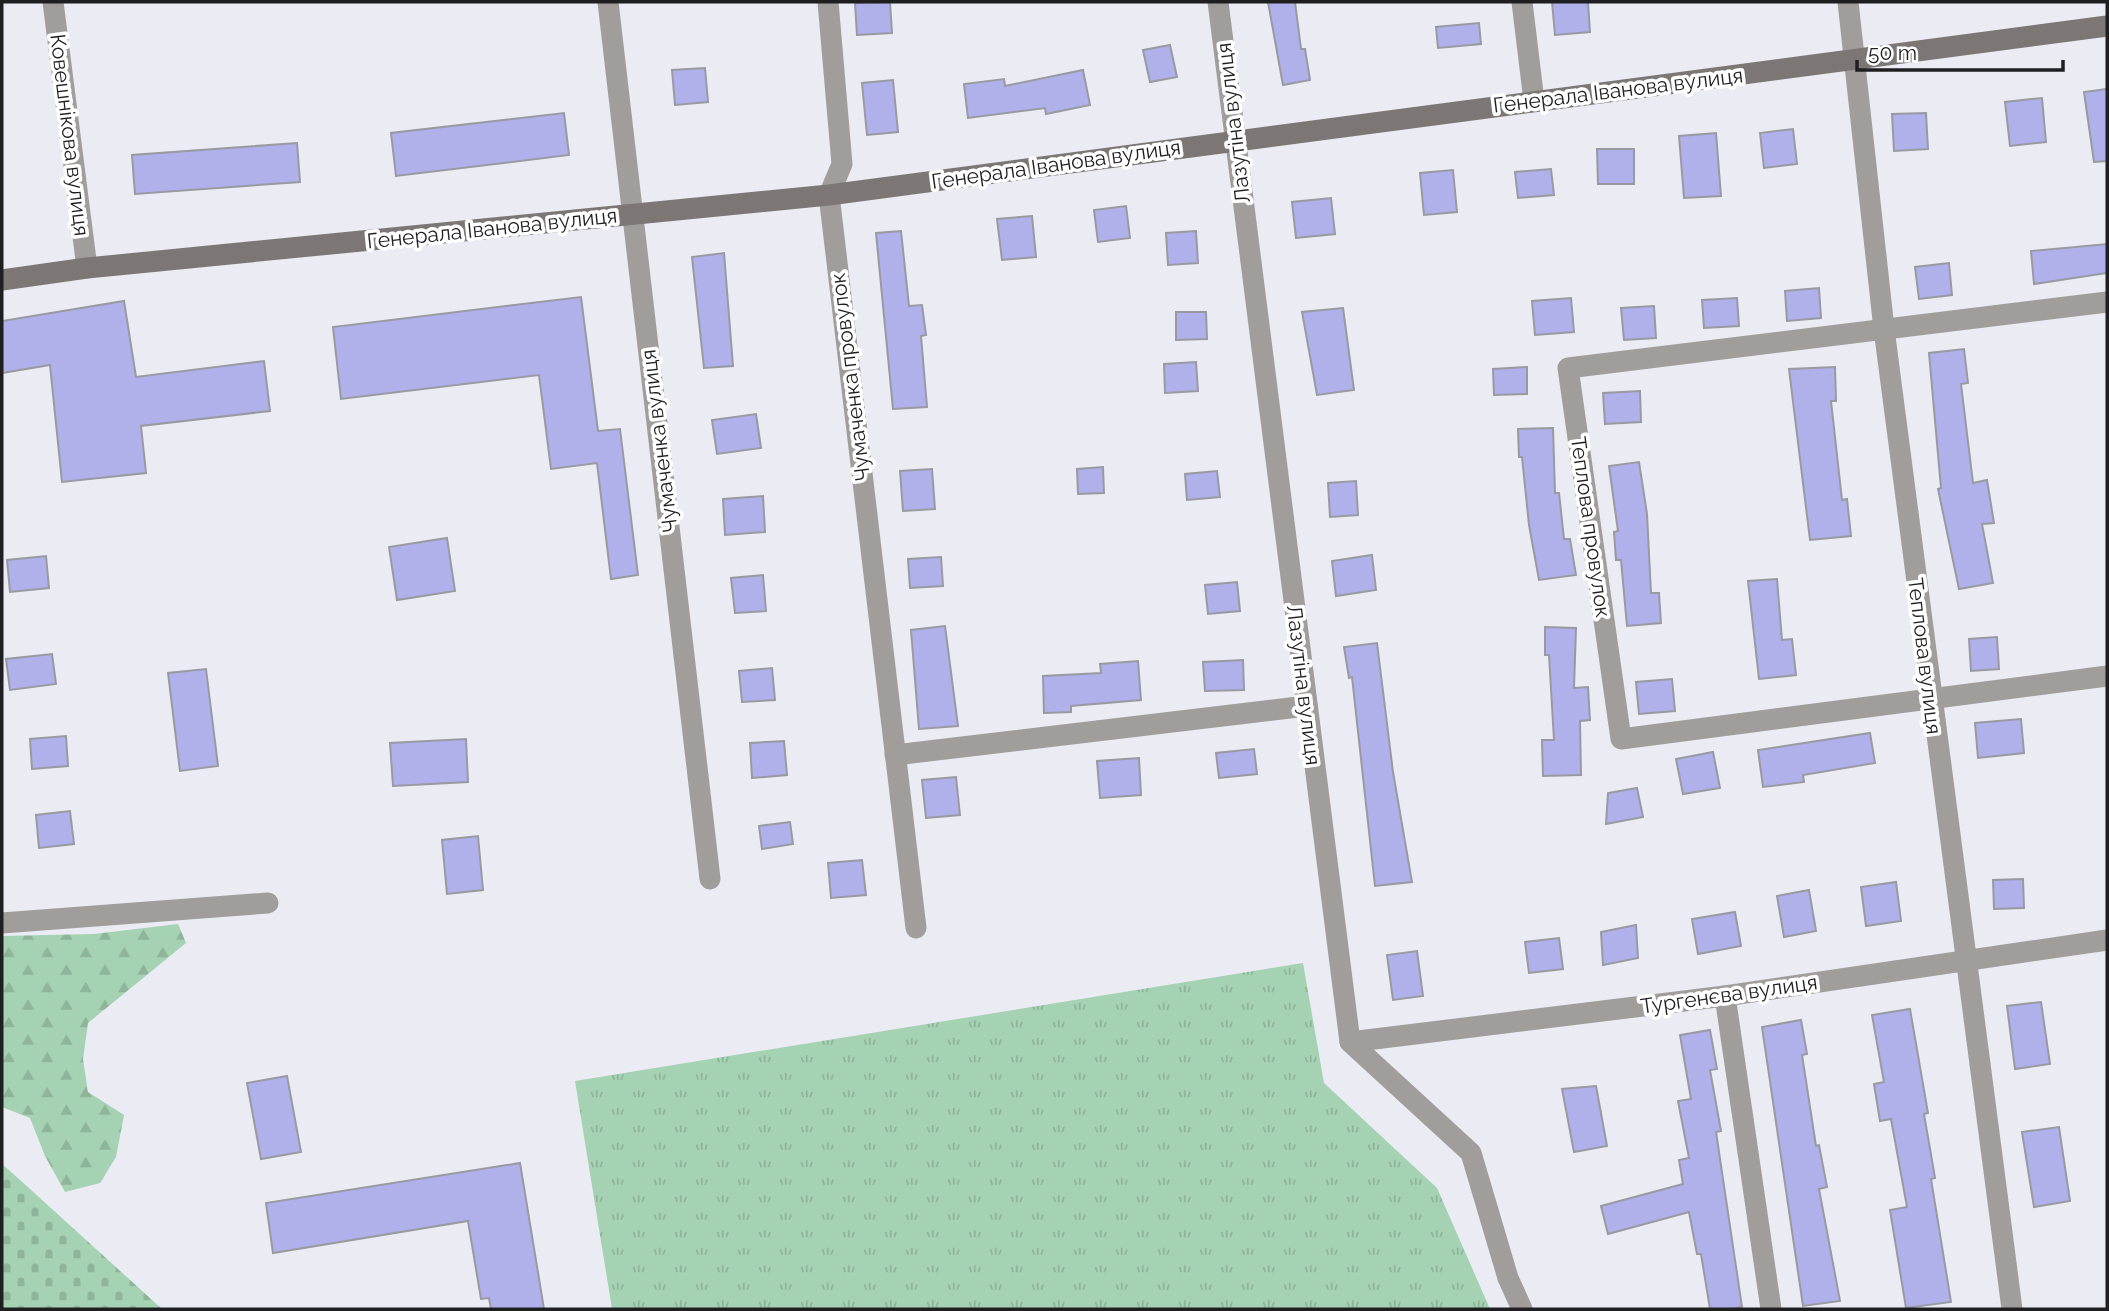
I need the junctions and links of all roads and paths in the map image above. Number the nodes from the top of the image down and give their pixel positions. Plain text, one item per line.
1 (54, 2) edge
2 (608, 2) edge
3 (828, 2) edge
4 (1218, 2) edge
5 (1522, 2) edge
6 (1848, 2) edge
7 (2107, 26) edge
8 (1856, 59) junction
9 (1534, 101) junction
10 (1234, 140) junction
11 (829, 195) junction
12 (633, 215) junction
13 (87, 268) junction
14 (2, 281) edge
15 (2107, 302) edge
16 (1884, 329) junction
17 (2107, 676) edge
18 (1931, 699) junction
19 (1307, 705) junction
20 (895, 755) junction
21 (710, 880) dead end
22 (268, 903) dead end
23 (2, 923) edge
24 (916, 928) dead end
25 (2107, 940) edge
26 (1964, 959) junction
27 (1725, 996) junction
28 (1350, 1042) junction
29 (1522, 1309) edge
30 (1770, 1309) edge
31 (2012, 1309) edge

1 - 13 street, Ковешнікова вулиця
2 - 12 street, Чумаченка вулиця
3 - 11 street, Чумаченка провулок
4 - 10 street, Лазутіна вулиця
5 - 9 street
6 - 8 street, Теплова вулиця
7 - 8 street, Генерала Іванова вулиця
8 - 9 street, Генерала Іванова вулиця
8 - 16 street, Теплова вулиця
9 - 10 street, Генерала Іванова вулиця
10 - 11 street, Генерала Іванова вулиця
10 - 19 street, Лазутіна вулиця
11 - 12 street, Генерала Іванова вулиця
11 - 20 street, Чумаченка провулок
12 - 13 street, Генерала Іванова вулиця
12 - 21 street, Чумаченка вулиця
13 - 14 street, Генерала Іванова вулиця
15 - 16 street, Теплова провулок
16 - 18 street, Теплова вулиця
16 - 18 street, Теплова провулок
17 - 18 street, Теплова провулок
18 - 26 street, Теплова вулиця
19 - 20 street
19 - 28 street, Лазутіна вулиця
20 - 24 street, Чумаченка провулок
22 - 23 street
25 - 26 street, Тургенєва вулиця
26 - 27 street, Тургенєва вулиця
26 - 31 street, Теплова вулиця
27 - 28 street, Тургенєва вулиця
27 - 30 street
28 - 29 street

